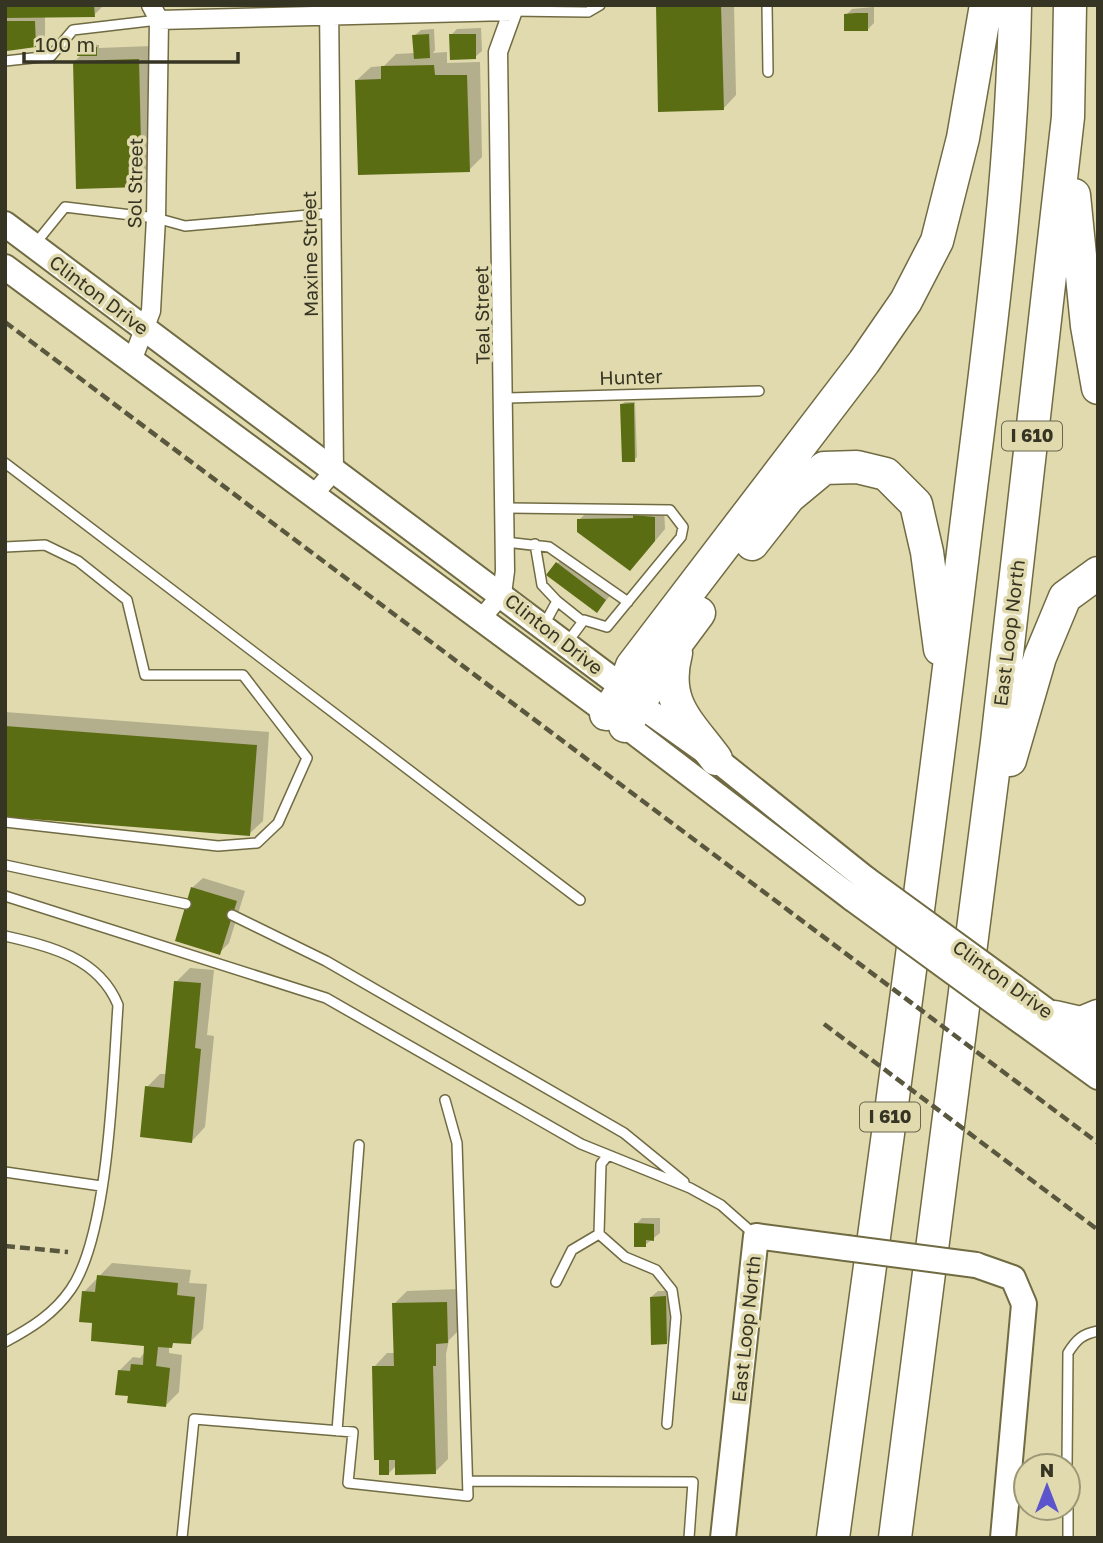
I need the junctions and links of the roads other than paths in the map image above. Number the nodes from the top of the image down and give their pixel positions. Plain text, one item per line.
1 (600, 5) edge
2 (767, 5) edge
3 (986, 5) edge
4 (1015, 5) edge
5 (1070, 5) edge
6 (513, 8) edge
7 (329, 10) edge
8 (155, 13) edge
9 (5, 61) edge
10 (768, 72) dead end
11 (1068, 117) junction
12 (331, 213) junction
13 (156, 218) junction
14 (5, 224) edge
15 (34, 246) junction
16 (5, 267) edge
17 (144, 329) junction
18 (132, 361) junction
19 (1098, 388) edge
20 (759, 391) dead end
21 (505, 398) junction
22 (5, 463) edge
23 (334, 471) junction
24 (314, 494) junction
25 (505, 508) junction
26 (505, 542) junction
27 (535, 544) junction
28 (5, 547) edge
29 (1098, 573) edge
30 (502, 594) junction
31 (556, 601) junction
32 (628, 602) junction
33 (480, 620) junction
34 (582, 621) junction
35 (544, 626) junction
36 (679, 640) junction
37 (566, 644) junction
38 (946, 695) junction
39 (624, 708) junction
40 (716, 759) junction
41 (5, 822) edge
42 (5, 866) edge
43 (979, 866) junction
44 (860, 889) junction
45 (5, 896) edge
46 (580, 900) dead end
47 (186, 904) dead end
48 (232, 915) dead end
49 (5, 936) edge
50 (1007, 997) junction
51 (1098, 1016) edge
52 (1055, 1017) junction
53 (1098, 1048) edge
54 (1098, 1077) edge
55 (445, 1101) dead end
56 (359, 1145) dead end
57 (608, 1155) junction
58 (5, 1172) edge
59 (101, 1186) junction
60 (690, 1188) junction
61 (598, 1234) junction
62 (756, 1236) junction
63 (556, 1282) dead end
64 (1098, 1331) edge
65 (5, 1342) edge
66 (667, 1423) dead end
67 (337, 1431) junction
68 (1067, 1452) edge
69 (468, 1481) junction
70 (182, 1538) edge
71 (689, 1538) edge
72 (723, 1538) edge
73 (833, 1538) edge
74 (895, 1538) edge
75 (1003, 1538) edge

1 - 6 lane
2 - 10 lane
3 - 39 highway
4 - 38 highway, I 610
5 - 11 highway, East Loop North / I 610
6 - 7 street
6 - 21 street, Teal Street
7 - 8 street
7 - 12 street, Maxine Street
8 - 9 lane
8 - 13 street, Sol Street
11 - 19 highway
11 - 43 highway, East Loop North / I 610
12 - 13 lane
12 - 23 street, Maxine Street
13 - 15 lane
13 - 17 street, Sol Street
14 - 15 main road, Clinton Drive
15 - 17 main road, Clinton Drive
16 - 18 main road, Clinton Drive
17 - 18 street, Sol Street
17 - 23 main road, Clinton Drive
18 - 24 main road, Clinton Drive
20 - 21 lane, Hunter
21 - 25 street, Teal Street
22 - 46 lane
23 - 24 street
23 - 30 main road, Clinton Drive
24 - 33 main road, Clinton Drive
25 - 26 street, Teal Street
25 - 32 lane
26 - 27 lane
26 - 30 street, Teal Street
27 - 31 lane
27 - 32 lane
28 - 41 lane
29 - 43 highway
30 - 33 street
30 - 35 main road, Clinton Drive
31 - 34 lane
31 - 35 lane
32 - 34 lane
33 - 39 main road, Clinton Drive
34 - 37 lane
35 - 37 main road, Clinton Drive
36 - 38 highway
36 - 39 highway
36 - 40 highway
37 - 39 main road, Clinton Drive
38 - 73 highway, I 610
39 - 40 main road, Clinton Drive
39 - 44 main road, Clinton Drive
40 - 44 main road, Clinton Drive
42 - 47 lane
43 - 74 highway, East Loop North / I 610
44 - 50 main road, Clinton Drive, bridge
45 - 57 lane
48 - 60 lane
49 - 59 lane
50 - 52 main road, Clinton Drive
50 - 54 main road, Clinton Drive
51 - 52 highway
52 - 53 main road, Clinton Drive
55 - 69 lane
56 - 67 lane
57 - 60 lane
57 - 61 lane
58 - 59 lane
59 - 65 lane
60 - 62 lane
61 - 63 lane
61 - 66 lane
62 - 72 main road, East Loop North
62 - 75 main road, East Loop North, bridge
64 - 68 lane
67 - 69 lane
67 - 70 lane
69 - 71 lane

